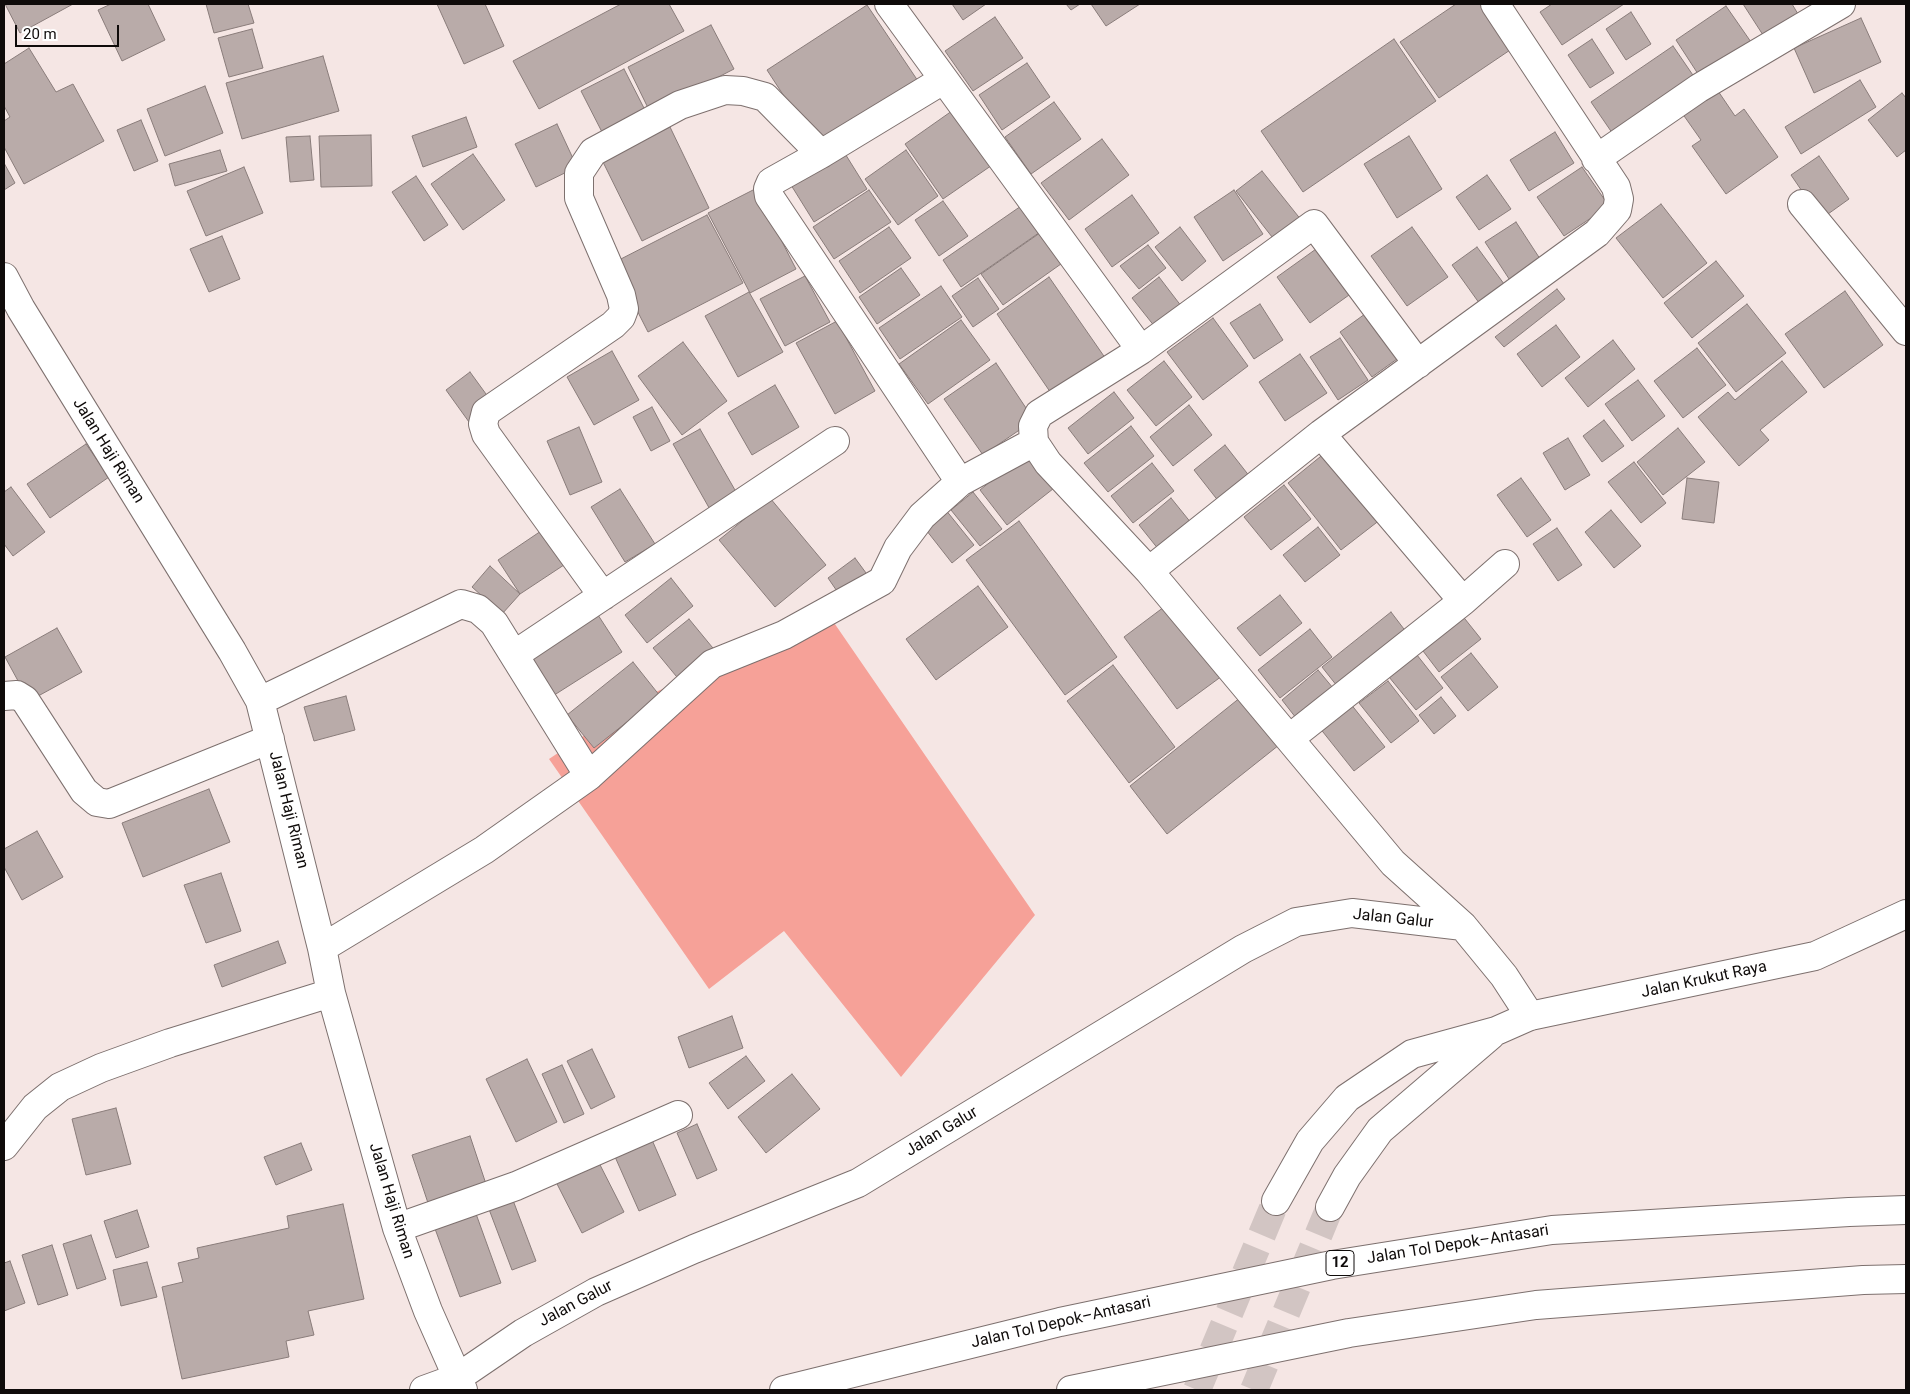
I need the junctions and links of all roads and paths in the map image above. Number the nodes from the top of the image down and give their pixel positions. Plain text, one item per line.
1 (889, 4) edge
2 (1495, 4) edge
3 (1841, 4) edge
4 (943, 80) junction
5 (821, 154) junction
6 (1596, 159) junction
7 (1802, 204) dead end
8 (4, 277) edge
9 (1906, 331) edge
10 (1141, 350) junction
11 (1418, 364) junction
12 (1322, 434) junction
13 (835, 441) dead end
14 (1034, 442) junction
15 (960, 482) junction
16 (1505, 564) dead end
17 (1149, 571) junction
18 (603, 596) junction
19 (1463, 601) junction
20 (514, 655) junction
21 (4, 696) edge
22 (260, 701) junction
23 (1290, 738) junction
24 (270, 739) junction
25 (589, 776) junction
26 (1906, 914) edge
27 (1463, 926) junction
28 (322, 948) junction
29 (331, 993) junction
30 (1530, 1016) junction
31 (1496, 1031) junction
32 (678, 1115) dead end
33 (4, 1146) edge
34 (1276, 1200) tunnel mouth
35 (1330, 1207) tunnel mouth
36 (1906, 1210) edge
37 (397, 1228) junction
38 (1906, 1279) edge
39 (460, 1384) edge
40 (424, 1390) edge
41 (784, 1390) edge
42 (1071, 1390) edge

1 - 4 main road
2 - 6 main road
3 - 6 main road
4 - 5 main road
4 - 10 main road
5 - 15 main road
5 - 18 main road
6 - 11 main road
7 - 9 main road
8 - 22 main road, Jalan Haji Riman
10 - 11 main road
10 - 14 main road
11 - 12 main road
12 - 17 main road
12 - 19 main road
13 - 18 main road
14 - 15 main road
14 - 17 main road
15 - 25 main road
16 - 19 main road
17 - 23 main road
18 - 20 main road
19 - 23 main road
20 - 22 main road
20 - 25 main road
21 - 24 main road
22 - 24 main road, Jalan Haji Riman
23 - 27 main road
24 - 28 main road, Jalan Haji Riman
25 - 28 main road
26 - 30 main road, Jalan Krukut Raya
27 - 30 main road
27 - 39 main road, Jalan Galur
28 - 29 main road, Jalan Haji Riman
29 - 33 main road
29 - 37 main road, Jalan Haji Riman
30 - 31 main road, Jalan Krukut Raya
31 - 34 main road, Jalan Krukut Raya
31 - 35 main road, Jalan Krukut Raya
32 - 37 main road
36 - 41 main road, Jalan Tol Depok–Antasari / 12
37 - 39 main road, Jalan Haji Riman
38 - 42 main road
39 - 40 main road, Jalan Galur

